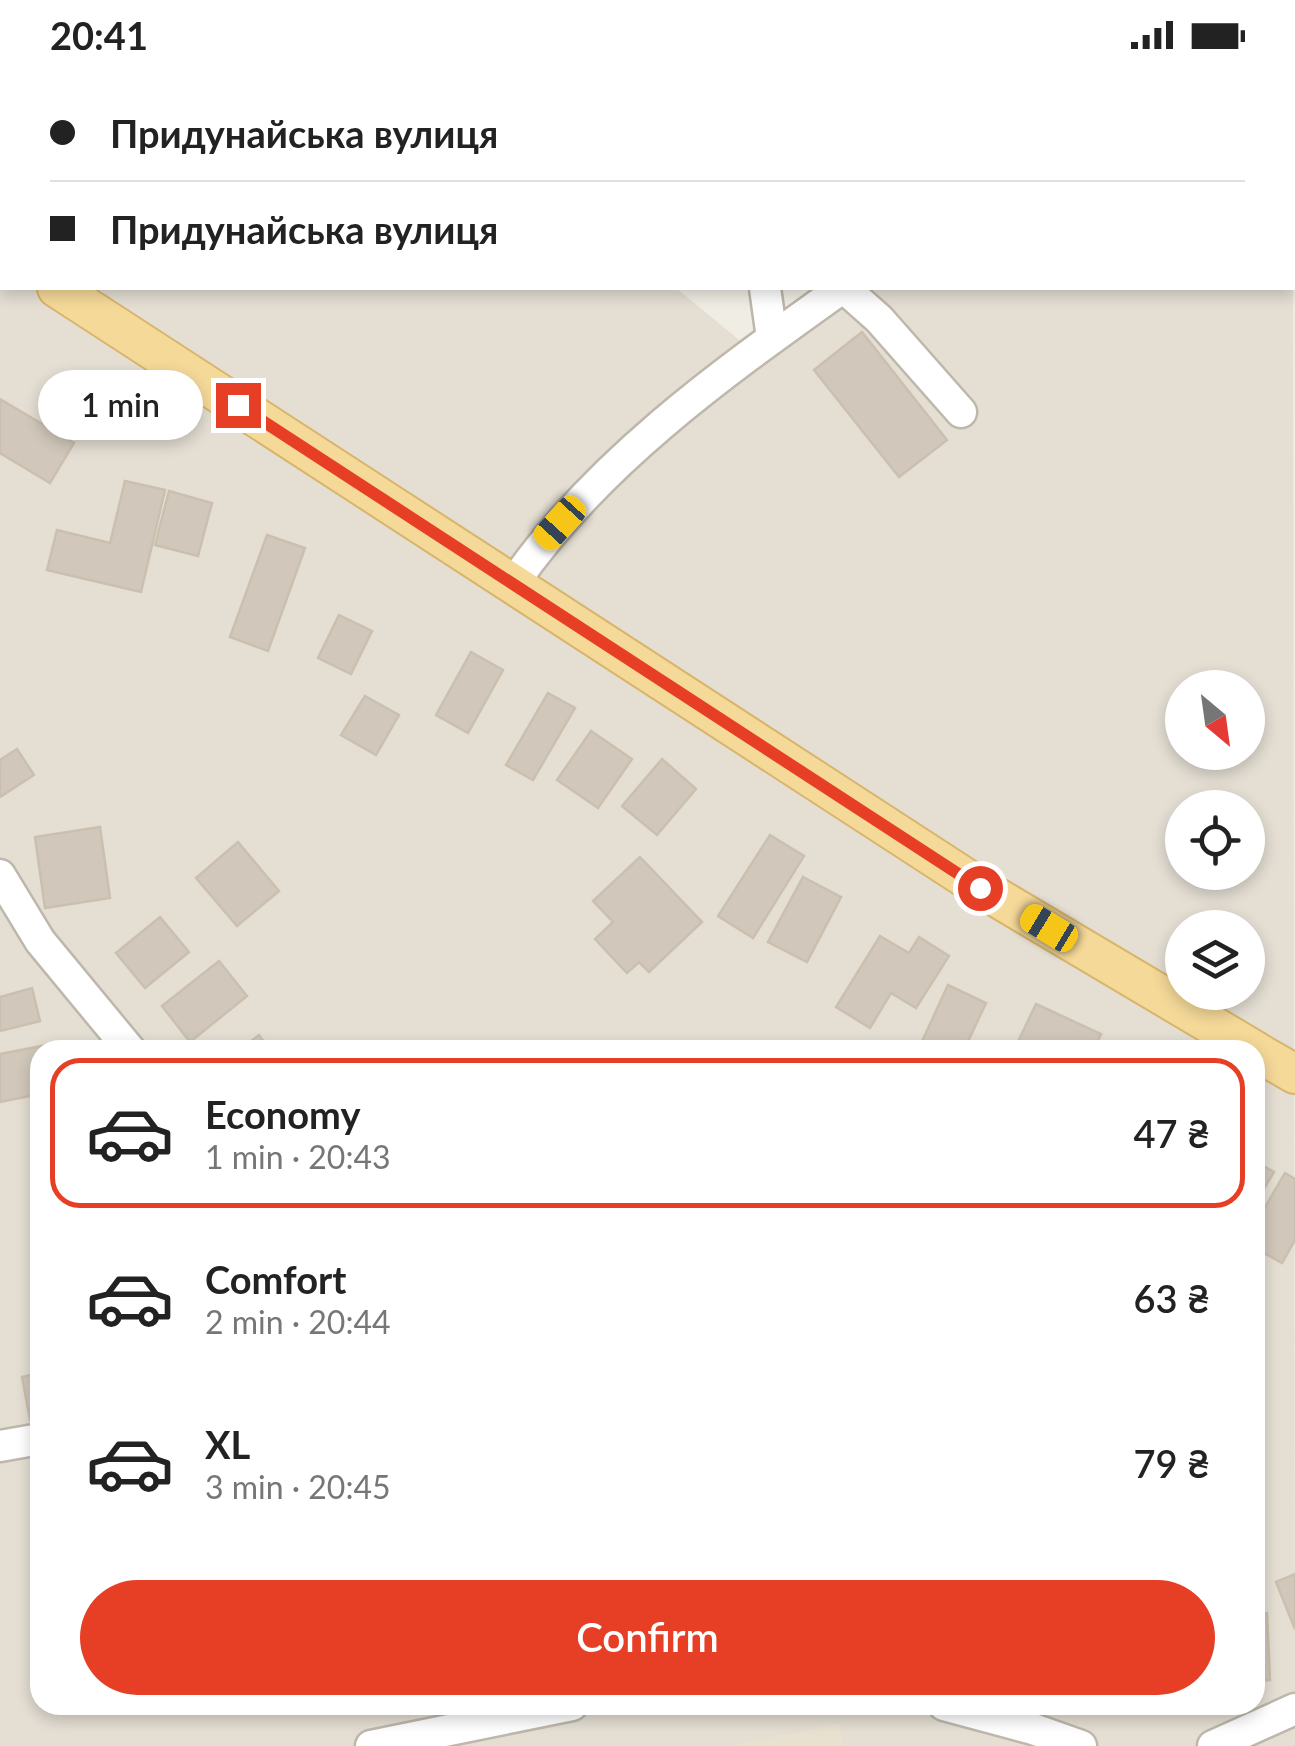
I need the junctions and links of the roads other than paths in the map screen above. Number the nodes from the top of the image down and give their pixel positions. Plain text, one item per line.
1 (60, 290) edge
2 (764, 290) edge
3 (840, 290) edge
4 (845, 290) edge
5 (772, 338) junction
6 (961, 412) dead end
7 (513, 584) junction
8 (0, 875) edge
9 (122, 1040) edge
10 (1237, 1040) edge
11 (1265, 1056) edge
12 (1295, 1074) edge
13 (30, 1441) edge
14 (0, 1446) edge
15 (1295, 1709) edge
16 (523, 1715) edge
17 (982, 1715) edge
18 (371, 1746) edge
19 (1081, 1746) edge
20 (1213, 1746) edge

1 - 7 main road
2 - 5 street
3 - 5 street
4 - 6 street
5 - 7 street
7 - 10 main road
8 - 9 street
11 - 12 main road
13 - 14 street
15 - 20 street
16 - 18 street
17 - 19 street

